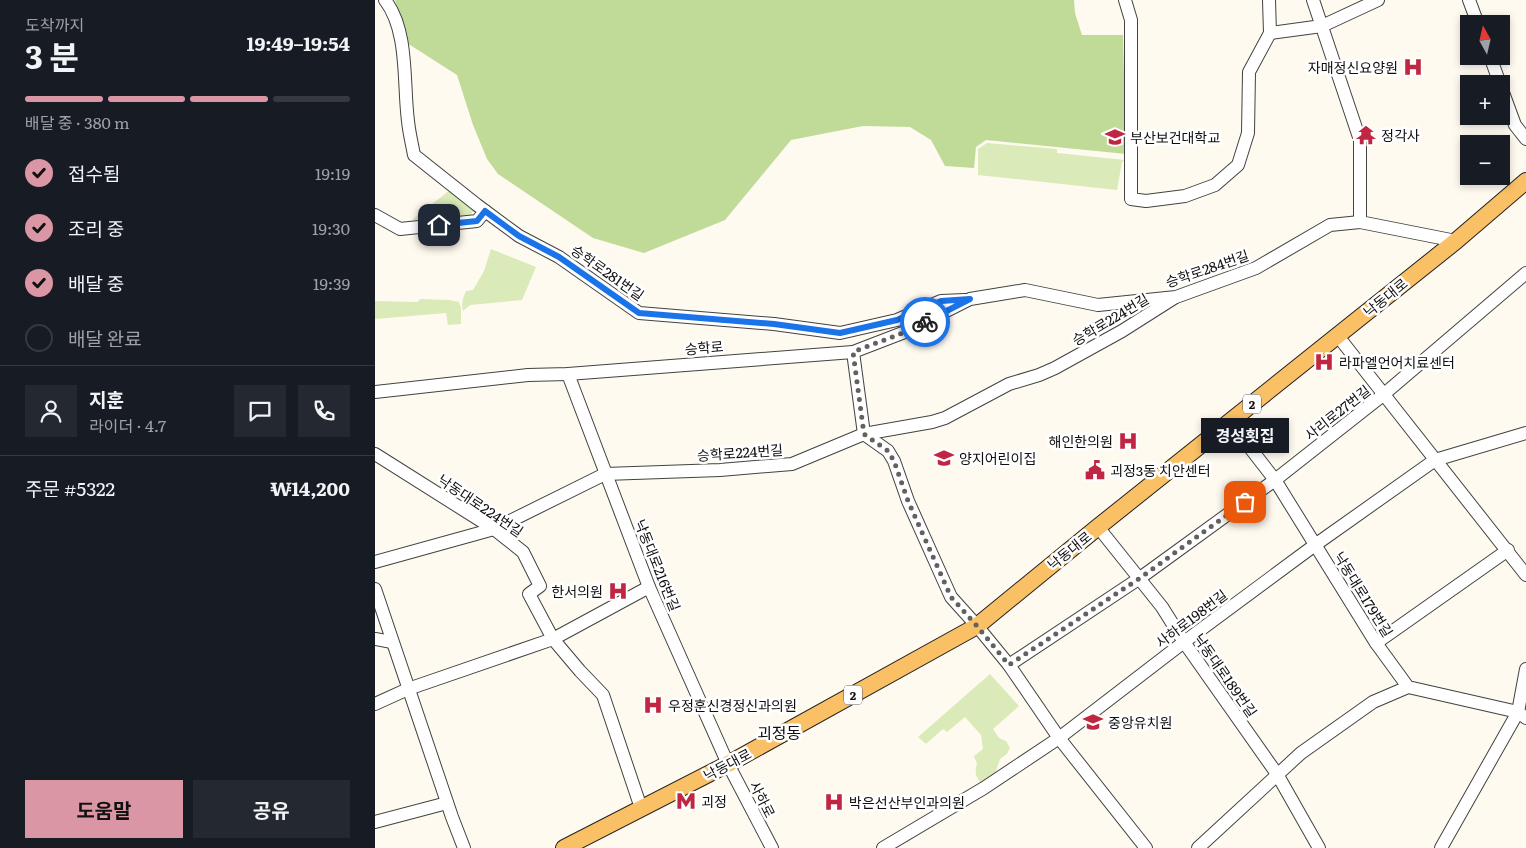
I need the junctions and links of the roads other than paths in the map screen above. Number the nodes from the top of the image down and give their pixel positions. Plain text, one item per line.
1 (385, 0) edge
2 (1125, 0) edge
3 (1269, 0) edge
4 (1313, 0) edge
5 (1378, 0) edge
6 (1469, 0) edge
7 (1475, 15) edge
8 (1322, 26) junction
9 (1271, 33) junction
10 (1510, 111) edge
11 (1526, 139) edge
12 (1526, 181) edge
13 (485, 211) junction
14 (375, 216) edge
15 (1359, 222) junction
16 (1456, 241) junction
17 (1526, 273) edge
18 (1025, 290) joint
19 (1176, 297) junction
20 (970, 299) junction
21 (1337, 335) junction
22 (853, 352) junction
23 (568, 374) junction
24 (375, 392) edge
25 (1383, 395) junction
26 (1230, 422) junction
27 (1526, 433) edge
28 (864, 434) junction
29 (375, 454) edge
30 (1435, 460) junction
31 (605, 474) junction
32 (1275, 480) junction
33 (1098, 527) junction
34 (494, 529) junction
35 (1315, 545) junction
36 (1507, 550) junction
37 (375, 562) edge
38 (1526, 575) edge
39 (1140, 578) junction
40 (649, 587) junction
41 (375, 589) edge
42 (977, 626) junction
43 (375, 639) edge
44 (553, 639) junction
45 (392, 642) junction
46 (1184, 642) junction
47 (1376, 643) junction
48 (1009, 665) junction
49 (1526, 669) edge
50 (1408, 687) junction
51 (408, 688) junction
52 (375, 704) edge
53 (1522, 715) edge
54 (1059, 738) junction
55 (728, 764) junction
56 (1277, 774) junction
57 (447, 803) junction
58 (641, 808) junction
59 (375, 822) edge
60 (464, 848) edge
61 (564, 848) edge
62 (772, 848) edge
63 (883, 848) edge
64 (1146, 848) edge
65 (1198, 848) edge
66 (1319, 848) edge
67 (1441, 848) edge

1 - 13 street, 승학로281번길
2 - 9 street
3 - 9 street
4 - 8 street
5 - 8 street
6 - 7 street
8 - 9 street
8 - 15 street
10 - 11 street
12 - 16 main road, 낙동대로 / 2
13 - 14 street
13 - 20 street, 승학로281번길
15 - 16 street, 승학로284번길
15 - 19 street, 승학로284번길
16 - 21 main road, 낙동대로 / 2
17 - 25 street, 사리로27번길
18 - 19 street, 승학로284번길
18 - 20 street, 승학로
19 - 28 street, 승학로224번길
20 - 22 street, 승학로
21 - 25 street
21 - 26 main road, 낙동대로 / 2
22 - 23 street, 승학로
22 - 28 street
23 - 24 street, 승학로
23 - 31 street, 낙동대로216번길
25 - 30 street
25 - 32 street, 사리로27번길
26 - 32 street, 낙동대로179번길
26 - 33 main road, 낙동대로 / 2
27 - 30 street, 사하로198번길
28 - 31 street, 승학로224번길
28 - 42 street
29 - 34 street, 낙동대로224번길
30 - 35 street, 사하로198번길
30 - 36 street
31 - 34 street, 승학로224번길
31 - 40 street, 낙동대로216번길
32 - 35 street, 낙동대로179번길
32 - 39 street, 사리로27번길
33 - 39 street, 낙동대로189번길
33 - 42 main road, 낙동대로 / 2
34 - 37 street, 승학로224번길
34 - 44 street, 낙동대로224번길
35 - 46 street, 사하로198번길
35 - 47 street, 낙동대로179번길
36 - 38 street
36 - 47 street
39 - 46 street, 낙동대로189번길
39 - 48 street, 사리로27번길
40 - 44 street
40 - 55 street, 낙동대로216번길
41 - 45 street
42 - 48 street
42 - 55 main road, 낙동대로 / 2
43 - 45 street
44 - 51 street
44 - 58 street, 낙동대로224번길
45 - 51 street
46 - 54 street, 사하로198번길
46 - 56 street, 낙동대로189번길
47 - 50 street, 낙동대로179번길
48 - 54 street
49 - 53 street
50 - 53 street
50 - 56 street
51 - 52 street
51 - 57 street
53 - 67 street
54 - 63 street, 사하로198번길
54 - 64 street
55 - 58 main road, 낙동대로 / 2
55 - 62 street, 사하로
56 - 65 street
56 - 66 street, 낙동대로189번길
57 - 59 street
57 - 60 street
58 - 61 main road, 낙동대로 / 2

